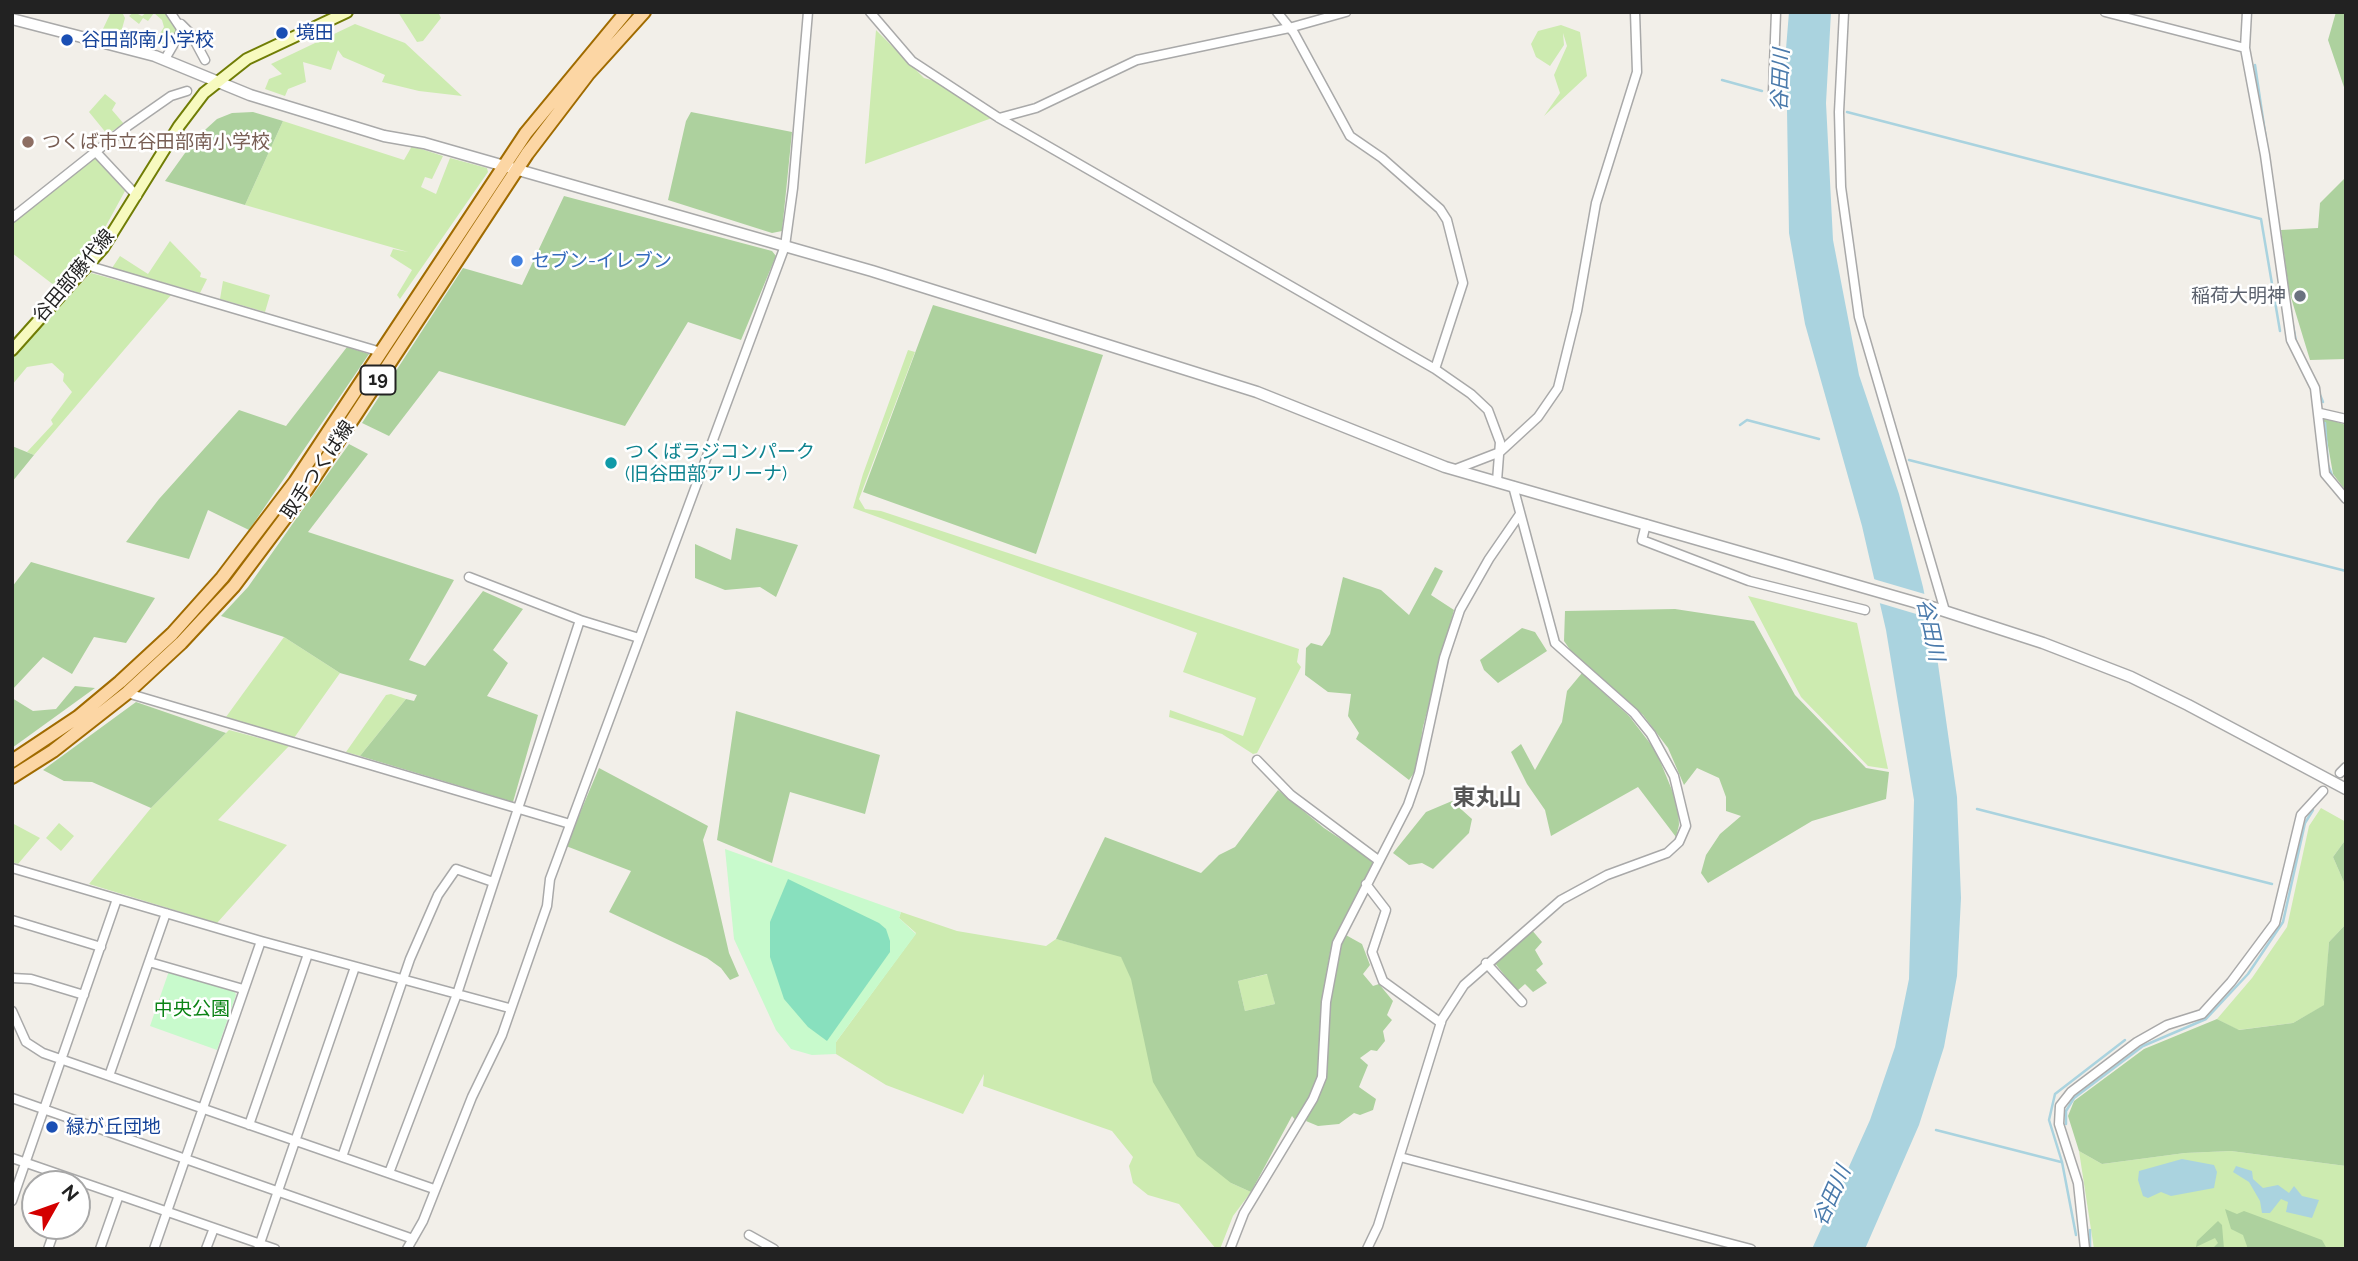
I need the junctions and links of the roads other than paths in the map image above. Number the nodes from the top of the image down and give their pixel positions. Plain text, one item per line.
1 (170, 12) edge
2 (347, 12) edge
3 (626, 12) edge
4 (644, 12) edge
5 (808, 12) edge
6 (870, 12) edge
7 (1277, 12) edge
8 (1346, 12) edge
9 (1635, 12) edge
10 (1776, 12) edge
11 (1844, 12) edge
12 (2105, 12) edge
13 (2247, 12) edge
14 (12, 19) edge
15 (181, 24) junction
16 (1289, 28) junction
17 (2245, 48) junction
18 (165, 59) junction
19 (205, 60) dead end
20 (216, 82) junction
21 (187, 90) dead end
22 (1773, 92) dead end
23 (999, 118) junction
24 (95, 151) junction
25 (503, 166) junction
26 (517, 169) junction
27 (137, 197) junction
28 (12, 218) edge
29 (785, 246) junction
30 (86, 265) junction
31 (12, 350) edge
32 (381, 352) junction
33 (1435, 369) junction
34 (2320, 414) junction
35 (2346, 419) edge
36 (1500, 453) junction
37 (1456, 470) junction
38 (1497, 481) junction
39 (1513, 486) junction
40 (2346, 499) edge
41 (1520, 514) junction
42 (1646, 524) junction
43 (469, 577) dead end
44 (1940, 609) junction
45 (1865, 610) dead end
46 (580, 620) junction
47 (639, 638) junction
48 (127, 693) junction
49 (1257, 760) dead end
50 (12, 761) edge
51 (12, 777) edge
52 (2346, 789) edge
53 (2323, 791) dead end
54 (516, 808) junction
55 (570, 824) junction
56 (1378, 860) junction
57 (12, 868) edge
58 (493, 882) junction
59 (1366, 884) junction
60 (117, 899) junction
61 (166, 913) junction
62 (12, 920) edge
63 (261, 941) junction
64 (101, 947) junction
65 (308, 954) junction
66 (149, 962) junction
67 (1486, 963) junction
68 (355, 967) junction
69 (12, 978) edge
70 (403, 980) junction
71 (243, 989) junction
72 (457, 994) junction
73 (84, 995) junction
74 (1522, 1002) dead end
75 (509, 1009) junction
76 (12, 1010) edge
77 (1441, 1023) junction
78 (61, 1060) junction
79 (109, 1076) junction
80 (12, 1098) edge
81 (203, 1108) junction
82 (44, 1111) junction
83 (249, 1125) junction
84 (296, 1140) junction
85 (342, 1157) junction
86 (1400, 1157) junction
87 (12, 1158) edge
88 (185, 1160) junction
89 (26, 1163) junction
90 (44, 1170) edge
91 (389, 1173) junction
92 (91, 1187) edge
93 (434, 1189) junction
94 (278, 1192) junction
95 (119, 1195) junction
96 (12, 1201) edge
97 (166, 1212) junction
98 (214, 1228) junction
99 (749, 1236) dead end
100 (413, 1238) junction
101 (259, 1246) edge
102 (100, 1249) edge
103 (154, 1249) edge
104 (206, 1249) edge
105 (275, 1249) edge
106 (407, 1249) edge
107 (774, 1249) edge
108 (1230, 1249) edge
109 (1367, 1249) edge
110 (1751, 1249) edge
111 (2085, 1249) edge

1 - 15 street
2 - 20 main road, 谷田部藤代線
3 - 25 main road, 取手つくば線 / 19
4 - 26 main road, 取手つくば線 / 19
5 - 29 street
6 - 23 street
7 - 16 street
8 - 16 street
9 - 36 street
10 - 22 street
11 - 44 street
12 - 17 street
13 - 17 street
14 - 18 street
15 - 18 street
15 - 19 street
16 - 23 street
16 - 33 street
17 - 34 street
18 - 20 street
20 - 25 street
20 - 27 main road, 谷田部藤代線
21 - 24 street
23 - 33 street
24 - 27 street
24 - 28 street
25 - 26 street
25 - 32 main road, 取手つくば線 / 19
26 - 29 street
26 - 48 main road, 取手つくば線 / 19
27 - 30 main road, 谷田部藤代線
29 - 37 street
29 - 47 street
30 - 31 main road, 谷田部藤代線
30 - 32 street
32 - 50 main road, 取手つくば線 / 19
33 - 36 street
34 - 35 street
34 - 40 street
36 - 37 street
36 - 38 street
37 - 38 street
38 - 39 street
39 - 41 street
39 - 42 street
41 - 56 street
41 - 67 street
42 - 44 street
42 - 45 street
43 - 46 street
44 - 52 street
46 - 47 street
46 - 54 street
47 - 55 street
48 - 51 main road, 取手つくば線 / 19
48 - 54 street
49 - 56 street
53 - 111 street
54 - 55 street
54 - 58 street
55 - 75 street
56 - 59 street
57 - 60 street
58 - 70 street
58 - 72 street
59 - 77 street
59 - 108 street
60 - 61 street
60 - 64 street
61 - 63 street
61 - 66 street
62 - 64 street
63 - 65 street
63 - 71 street
64 - 73 street
65 - 68 street
65 - 83 street
66 - 71 street
66 - 79 street
67 - 74 street
67 - 77 street
68 - 70 street
68 - 84 street
69 - 73 street
70 - 72 street
70 - 85 street
71 - 81 street
72 - 75 street
72 - 91 street
73 - 78 street
75 - 93 street
76 - 78 street
77 - 86 street
78 - 79 street
78 - 82 street
79 - 81 street
80 - 82 street
81 - 83 street
81 - 88 street
82 - 88 street
82 - 89 street
83 - 84 street
84 - 85 street
84 - 94 street
85 - 91 street
86 - 109 street
86 - 110 street
87 - 89 street
88 - 94 street
88 - 97 street
89 - 90 street
89 - 96 street
91 - 93 street
92 - 95 street
93 - 100 street
94 - 100 street
94 - 101 street
95 - 97 street
95 - 102 street
97 - 98 street
97 - 103 street
98 - 101 street
98 - 104 street
99 - 107 street
100 - 106 street
101 - 105 street

